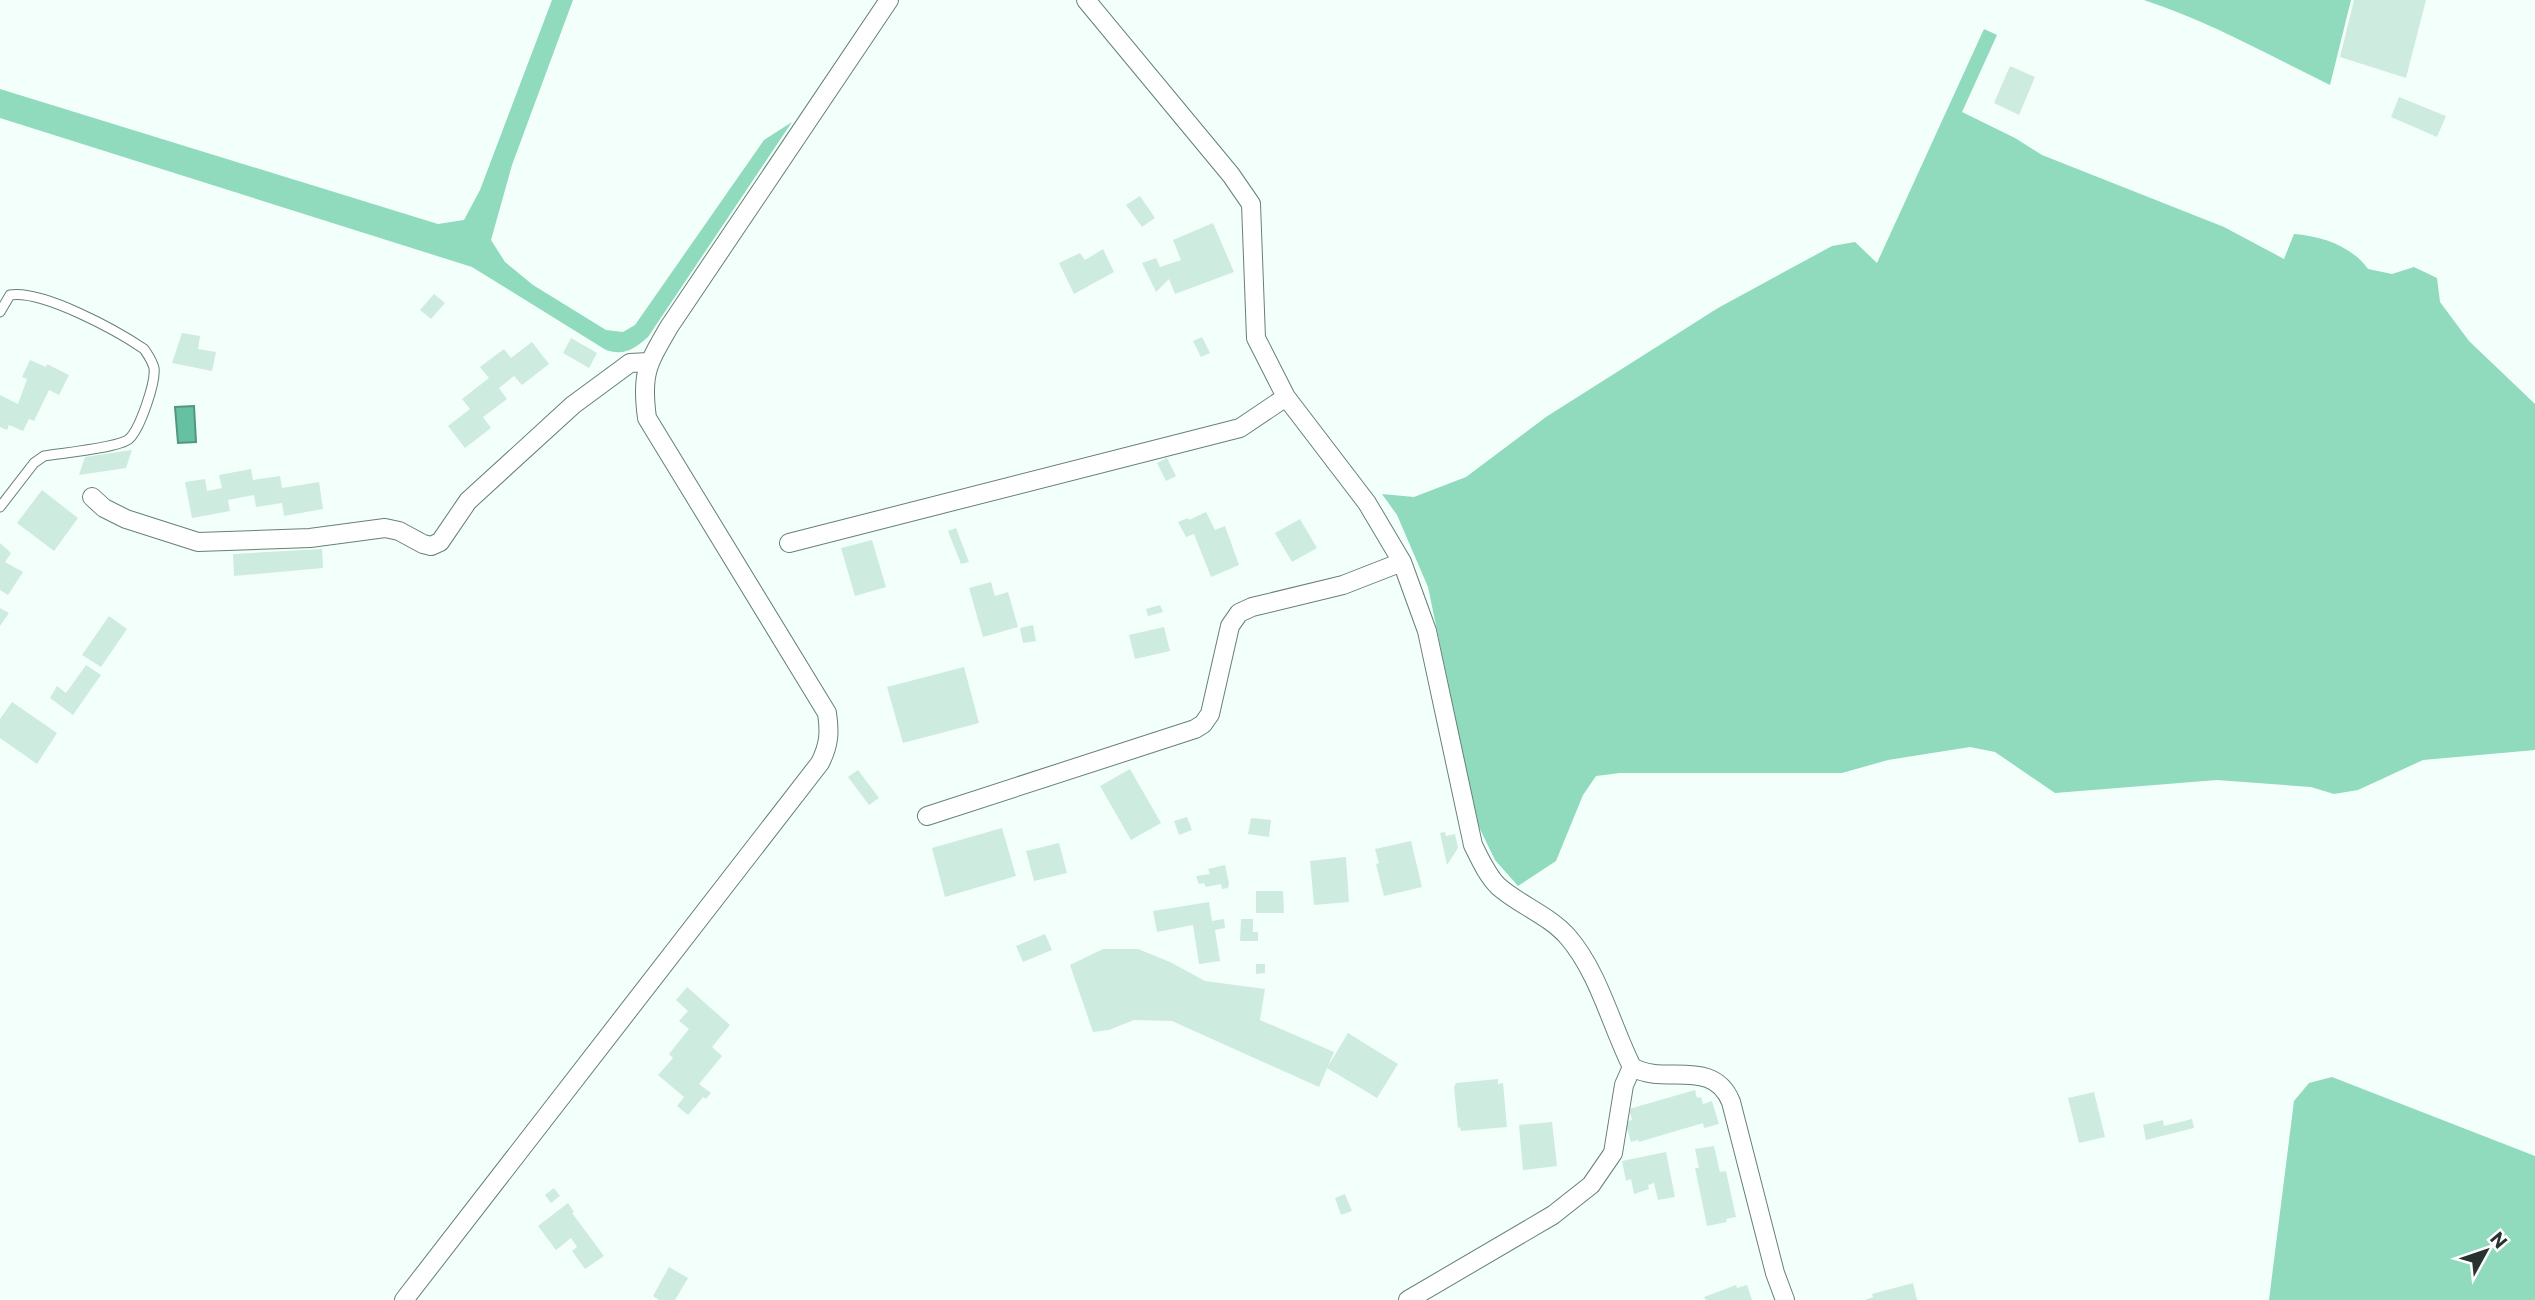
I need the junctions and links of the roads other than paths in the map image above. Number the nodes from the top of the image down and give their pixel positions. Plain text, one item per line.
1 (889, 0) edge
2 (1086, 0) edge
3 (0, 312) edge
4 (648, 362) junction
5 (1286, 397) junction
6 (92, 497) dead end
7 (0, 507) edge
8 (789, 543) dead end
9 (1402, 562) junction
10 (927, 816) dead end
11 (1632, 1067) junction
12 (404, 1300) edge
13 (1408, 1300) edge
14 (1785, 1300) edge

1 - 4 street
2 - 5 street
3 - 7 lane
4 - 6 street
4 - 12 street
5 - 8 street
5 - 9 street
9 - 10 street
9 - 11 street
11 - 13 street
11 - 14 street

